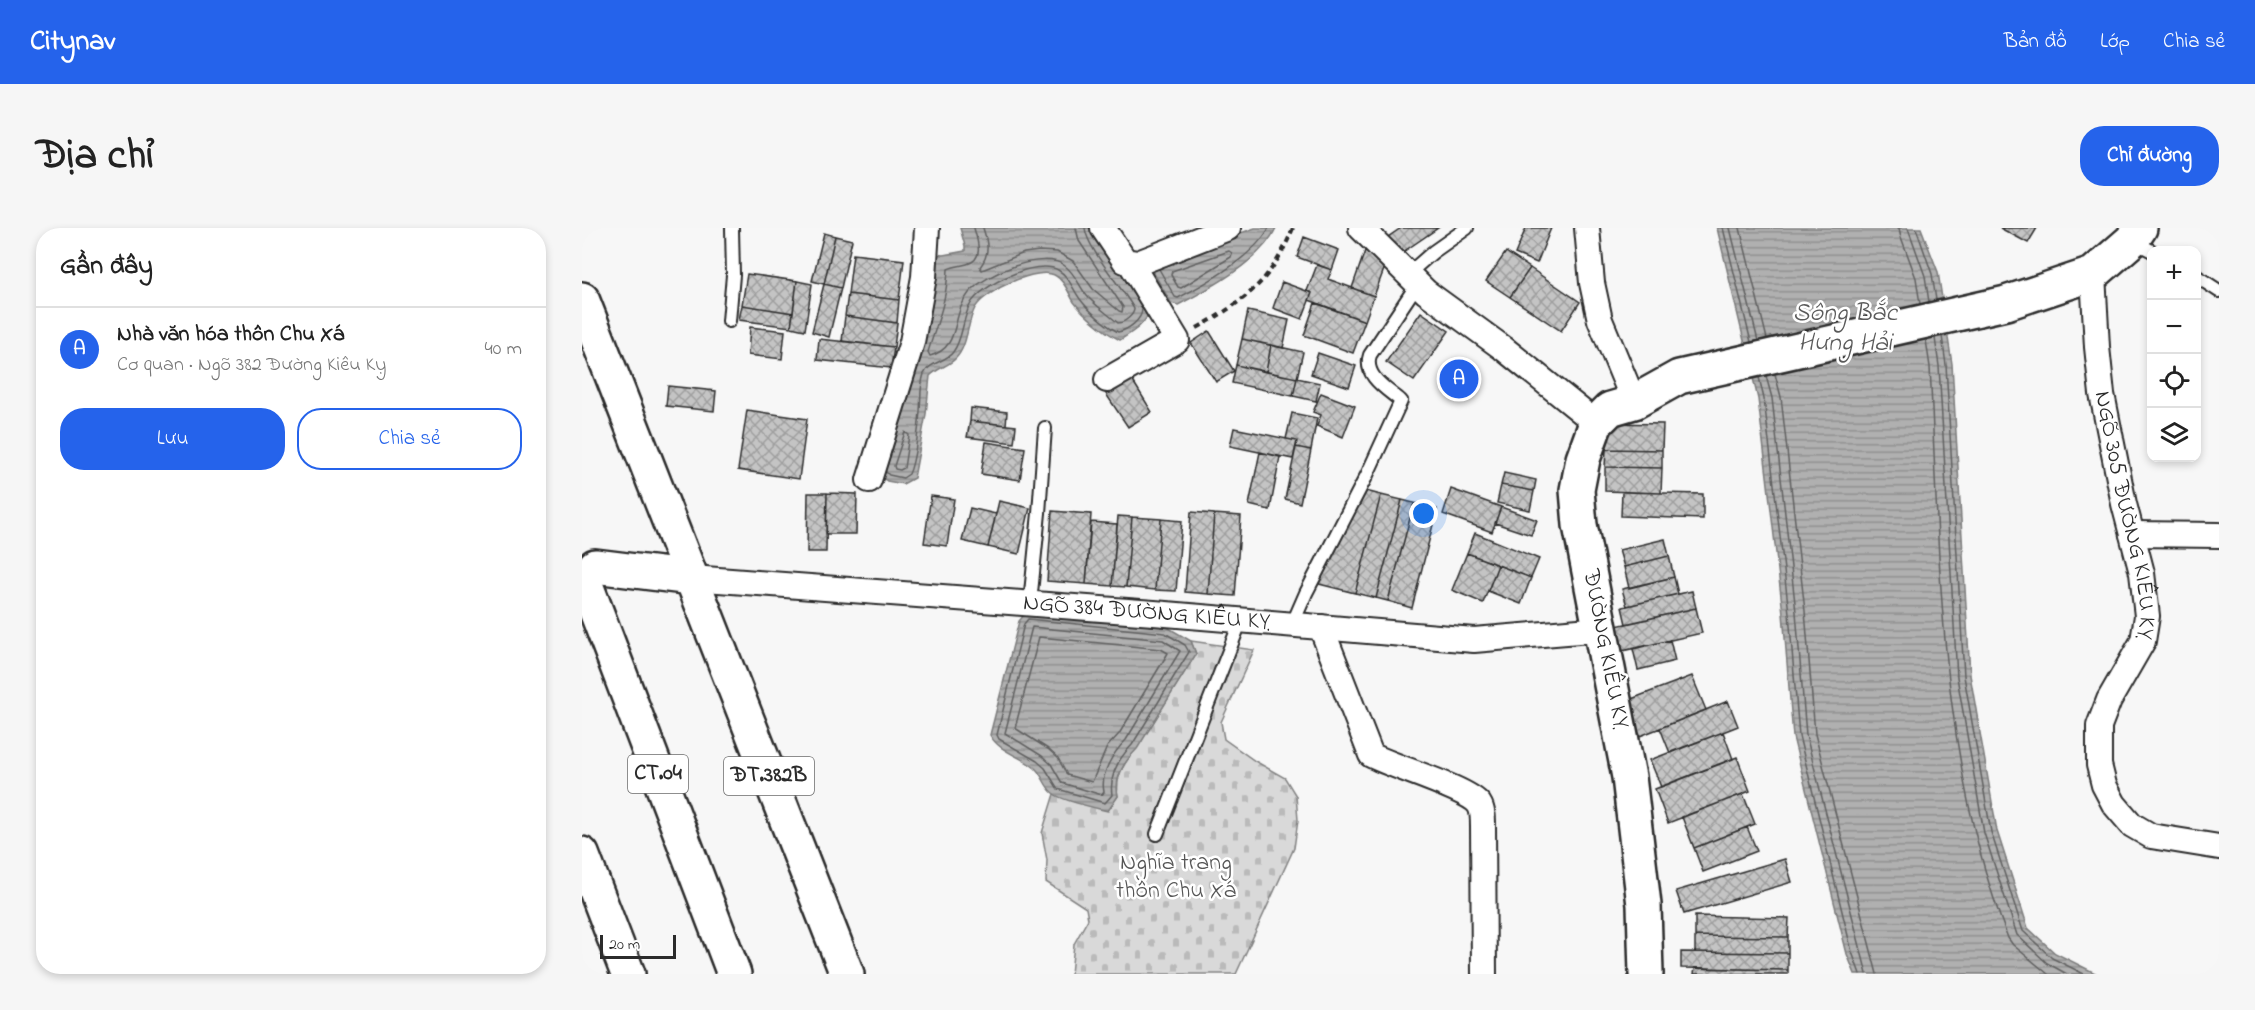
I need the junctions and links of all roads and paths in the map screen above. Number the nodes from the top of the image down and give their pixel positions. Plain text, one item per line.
1 (732, 228) edge
2 (927, 228) edge
3 (1103, 228) edge
4 (1228, 228) edge
5 (1293, 228) edge
6 (1361, 228) edge
7 (1467, 228) edge
8 (1587, 228) edge
9 (2141, 240) edge
10 (1131, 264) junction
11 (2093, 273) junction
12 (1413, 278) junction
13 (2201, 279) edge
14 (2219, 291) edge
15 (582, 299) edge
16 (729, 321) dead end
17 (1177, 340) junction
18 (1107, 380) dead end
19 (1634, 402) junction
20 (1596, 423) junction
21 (1045, 428) dead end
22 (869, 480) dead end
23 (2132, 534) junction
24 (2219, 535) edge
25 (589, 570) edge
26 (692, 578) junction
27 (1030, 603) junction
28 (1241, 620) junction
29 (1292, 625) junction
30 (1321, 627) junction
31 (1602, 629) junction
32 (1157, 834) dead end
33 (2219, 847) edge
34 (582, 854) edge
35 (628, 974) edge
36 (734, 974) edge
37 (847, 974) edge
38 (1485, 974) edge
39 (1646, 974) edge

1 - 16 lane
2 - 22 street
3 - 10 street
4 - 10 street
5 - 17 path
6 - 12 street
7 - 12 lane
8 - 19 street
9 - 11 main road
10 - 17 street
11 - 19 main road
11 - 23 street, NGÕ 305 ĐƯỜNG KIÊU KỴ
12 - 20 street
12 - 29 lane
13 - 14 lane
15 - 26 main road
17 - 18 street
19 - 20 main road
20 - 31 main road, ĐƯỜNG KIÊU KỴ
21 - 27 lane
23 - 24 street
23 - 33 street, NGÕ 305 ĐƯỜNG KIÊU KỴ
25 - 26 main road
25 - 36 main road, CT.04
26 - 27 street, NGÕ 384 ĐƯỜNG KIÊU KỴ
26 - 37 main road, ĐT.382B
27 - 28 street, NGÕ 384 ĐƯỜNG KIÊU KỴ
28 - 29 street, NGÕ 384 ĐƯỜNG KIÊU KỴ
28 - 32 lane
29 - 30 street, NGÕ 384 ĐƯỜNG KIÊU KỴ
30 - 31 street, NGÕ 384 ĐƯỜNG KIÊU KỴ
30 - 38 street
31 - 39 main road, ĐƯỜNG KIÊU KỴ
34 - 35 main road

